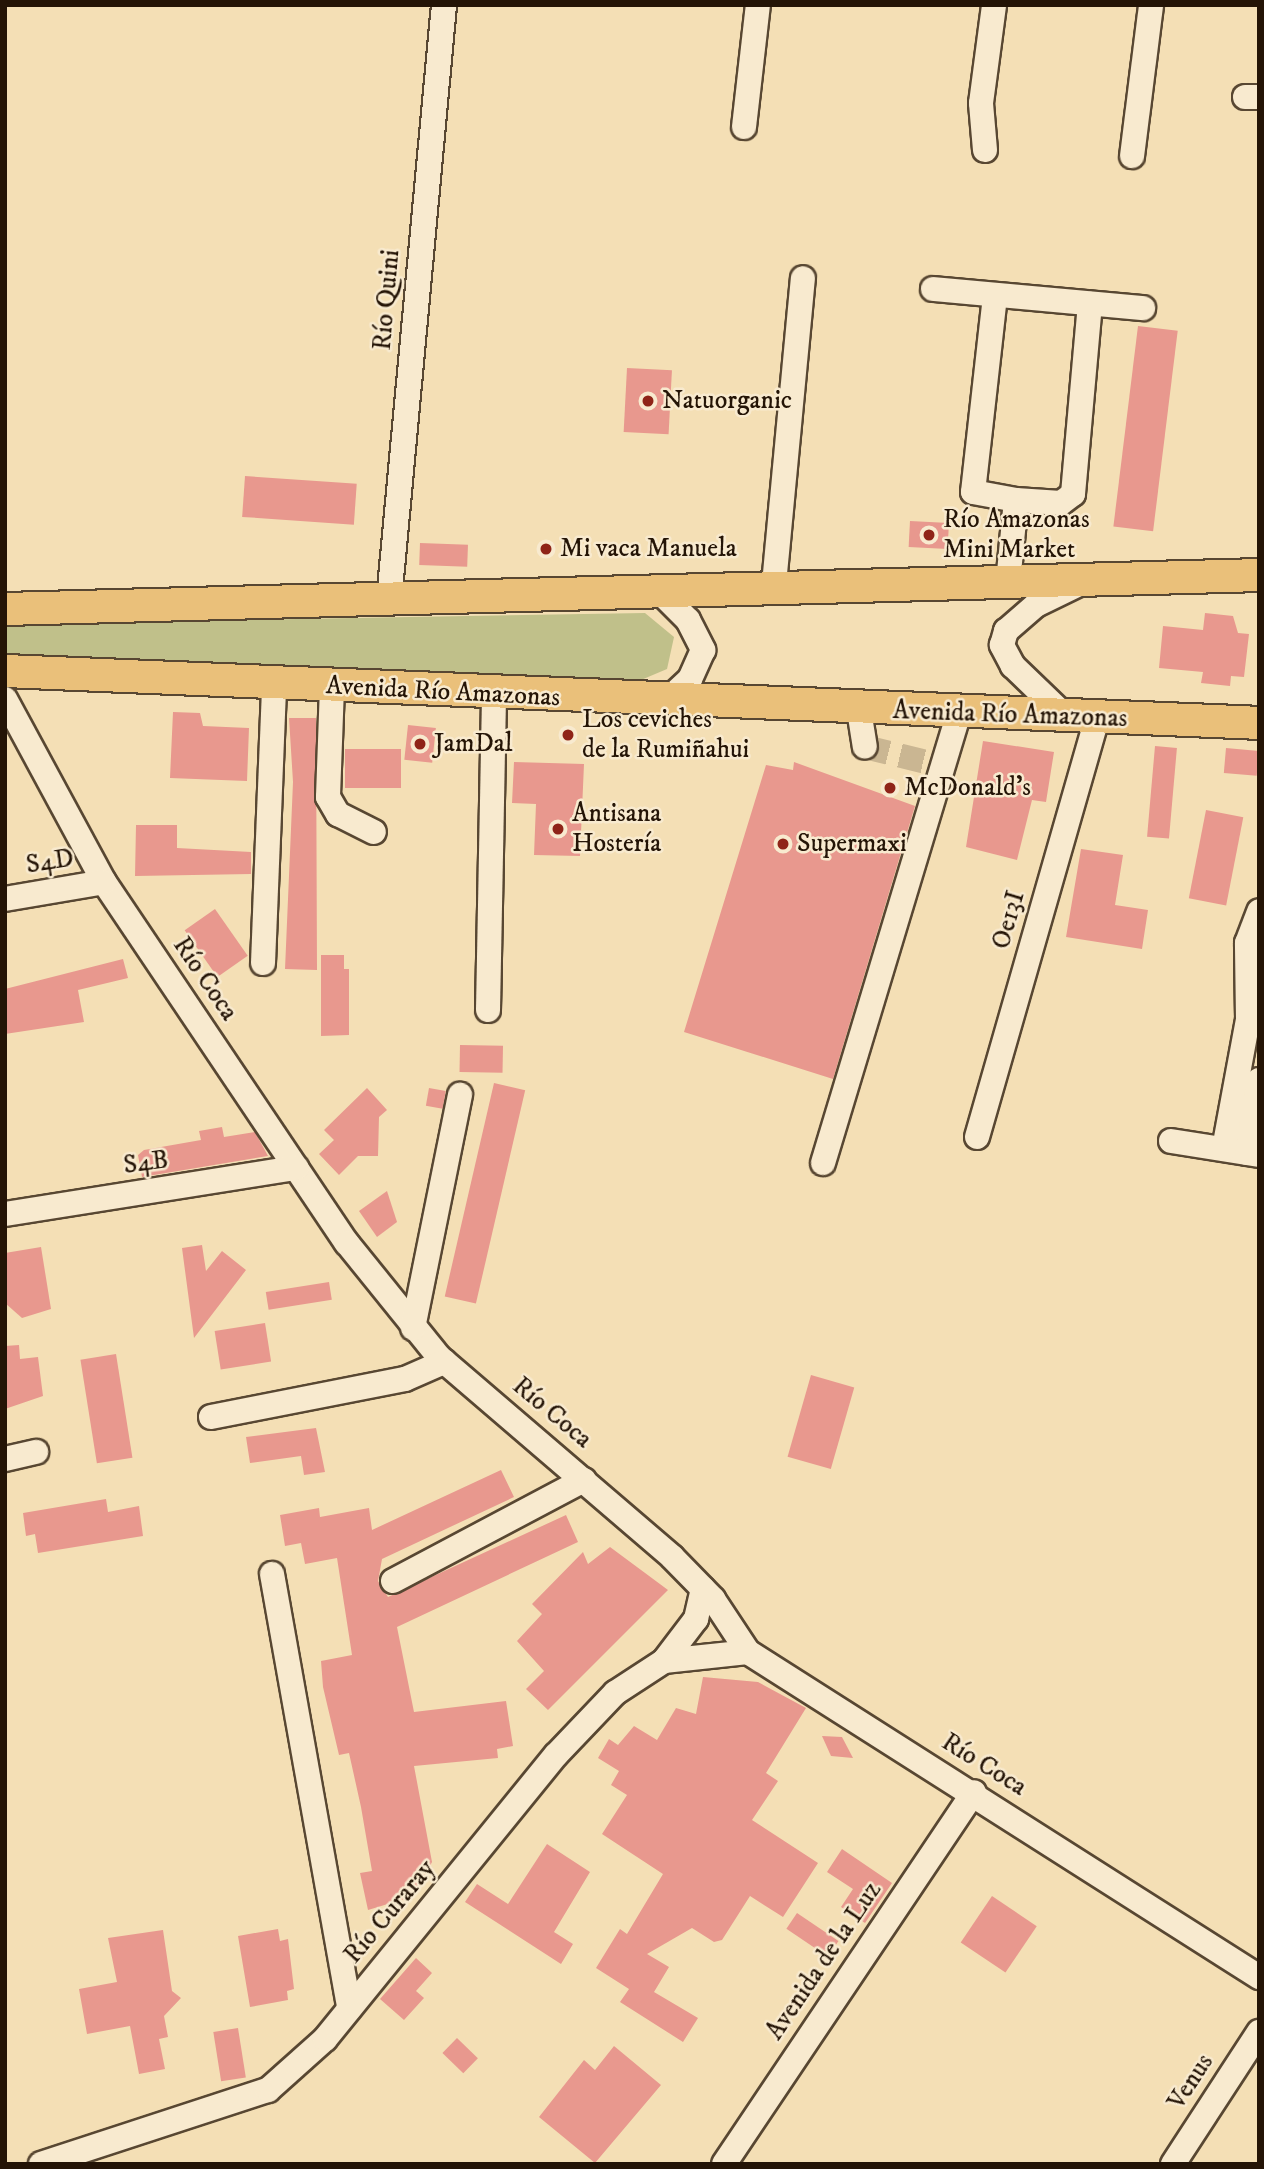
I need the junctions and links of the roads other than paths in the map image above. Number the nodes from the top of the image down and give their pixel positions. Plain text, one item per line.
1 (444, 5) edge
2 (758, 5) edge
3 (994, 5) edge
4 (1152, 5) edge
5 (744, 127) dead end
6 (985, 150) dead end
7 (1132, 156) dead end
8 (803, 278) dead end
9 (933, 289) dead end
10 (995, 296) junction
11 (1090, 304) junction
12 (1143, 308) dead end
13 (1016, 500) junction
14 (1259, 575) edge
15 (1086, 582) junction
16 (1008, 583) junction
17 (774, 584) junction
18 (659, 591) junction
19 (389, 600) junction
20 (5, 609) edge
21 (5, 671) edge
22 (274, 684) junction
23 (332, 687) junction
24 (494, 695) junction
25 (5, 699) edge
26 (666, 701) junction
27 (859, 710) junction
28 (949, 714) junction
29 (1066, 718) junction
30 (1097, 718) junction
31 (1259, 723) edge
32 (865, 747) dead end
33 (926, 762) dead end
34 (374, 832) dead end
35 (104, 882) junction
36 (5, 899) edge
37 (1258, 922) edge
38 (263, 963) dead end
39 (1255, 992) edge
40 (488, 1010) dead end
41 (1250, 1060) edge
42 (1259, 1080) edge
43 (460, 1094) dead end
44 (977, 1137) dead end
45 (1171, 1141) dead end
46 (1243, 1152) edge
47 (822, 1163) dead end
48 (296, 1168) junction
49 (5, 1213) edge
50 (413, 1328) junction
51 (444, 1362) junction
52 (211, 1417) dead end
53 (36, 1452) dead end
54 (5, 1459) edge
55 (584, 1480) junction
56 (272, 1574) dead end
57 (393, 1581) dead end
58 (703, 1589) junction
59 (748, 1652) junction
60 (664, 1661) junction
61 (974, 1792) junction
62 (1259, 1978) edge
63 (349, 2008) junction
64 (1259, 2032) edge
65 (77, 2159) edge
66 (41, 2164) edge
67 (724, 2164) edge
68 (1174, 2164) edge

1 - 19 street, Río Quini
2 - 5 street
3 - 6 street
4 - 7 street
8 - 17 street
9 - 10 street
10 - 11 street
10 - 13 street
11 - 12 street
11 - 13 street
13 - 16 street
14 - 15 main road
15 - 16 main road
15 - 29 street
16 - 17 main road
17 - 18 main road
18 - 19 main road
18 - 26 street
19 - 20 main road
21 - 22 main road, Avenida Río Amazonas
22 - 23 main road, Avenida Río Amazonas
22 - 38 street
23 - 24 main road, Avenida Río Amazonas
23 - 34 street
24 - 26 main road, Avenida Río Amazonas
24 - 40 street
25 - 35 street, Río Coca
26 - 27 main road, Avenida Río Amazonas
27 - 28 main road, Avenida Río Amazonas
27 - 32 street
28 - 29 main road, Avenida Río Amazonas
28 - 33 street
28 - 47 street
29 - 30 main road, Avenida Río Amazonas
30 - 31 main road, Avenida Río Amazonas
30 - 44 street, Oe13I
35 - 36 street, S4D
35 - 48 street, Río Coca
37 - 39 street
39 - 41 street
41 - 46 street
42 - 46 street
43 - 50 street
45 - 46 street
48 - 49 street, S4B
48 - 50 street, Río Coca
50 - 51 street, Río Coca
51 - 52 street
51 - 55 street, Río Coca
53 - 54 street
55 - 57 street
55 - 58 street, Río Coca
56 - 63 street
58 - 59 street, Río Coca
58 - 60 street
59 - 60 street, Río Curaray
59 - 61 street, Río Coca
60 - 63 street, Río Curaray
61 - 62 street, Río Coca
61 - 67 street, Avenida de la Luz
63 - 65 street, Río Curaray
64 - 68 street, Venus
65 - 66 street, Río Curaray

